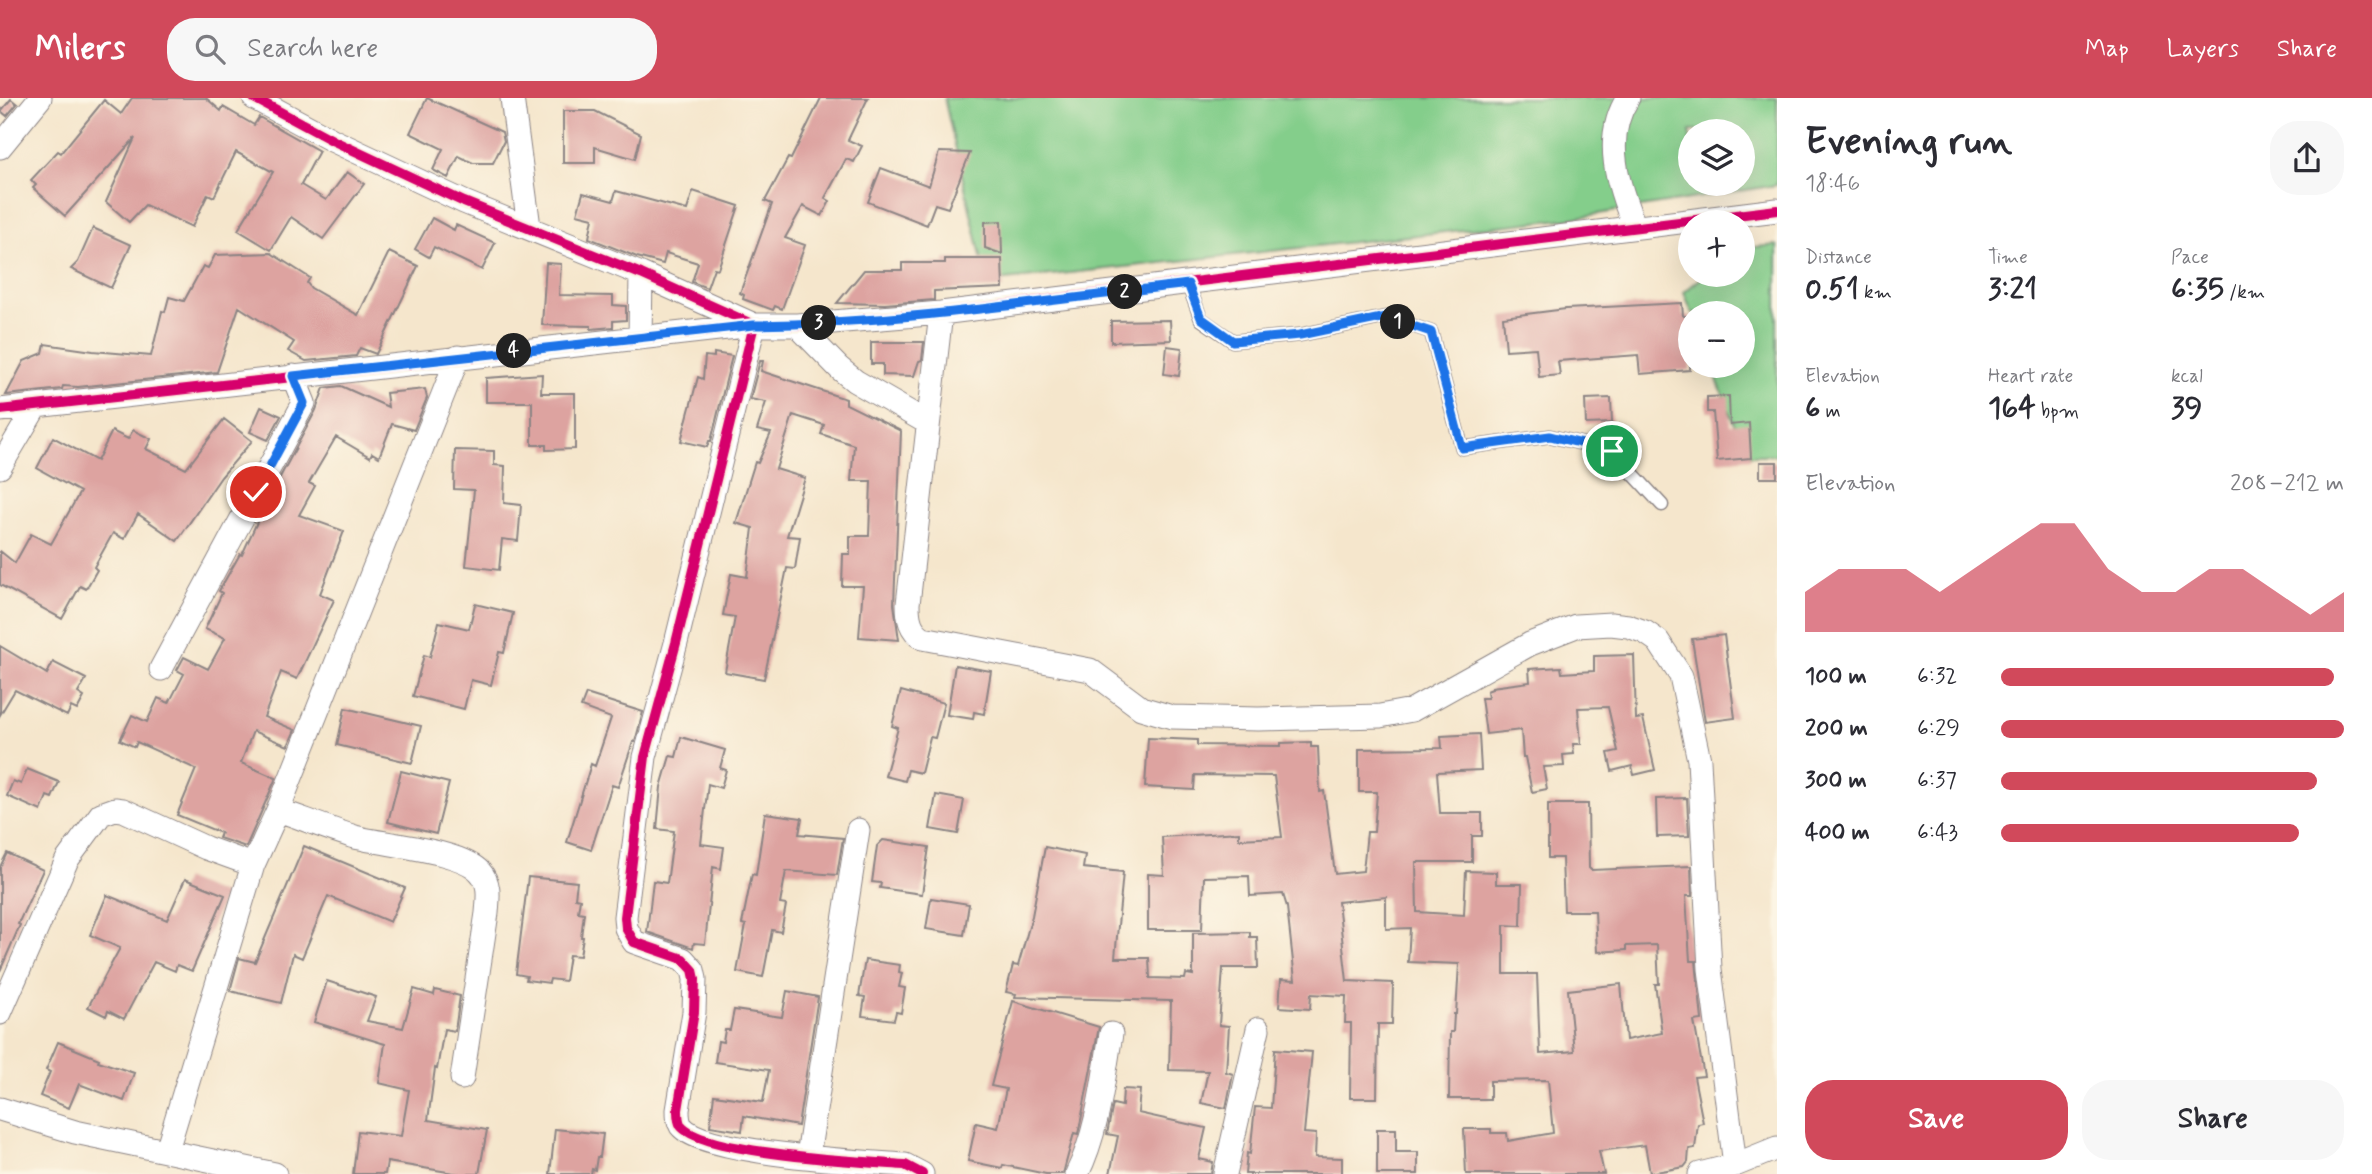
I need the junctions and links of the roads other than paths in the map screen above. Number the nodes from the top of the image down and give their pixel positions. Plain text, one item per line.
1 (40, 98) edge
2 (254, 98) edge
3 (512, 98) edge
4 (1628, 98) edge
5 (0, 147) edge
6 (1777, 210) edge
7 (529, 226) junction
8 (1635, 227) junction
9 (642, 274) junction
10 (1188, 284) junction
11 (941, 313) junction
12 (754, 325) junction
13 (797, 325) junction
14 (640, 338) junction
15 (458, 357) junction
16 (293, 376) junction
17 (36, 406) junction
18 (0, 410) edge
19 (928, 423) junction
20 (0, 467) edge
21 (1662, 505) dead end
22 (161, 669) dead end
23 (278, 810) junction
24 (858, 830) dead end
25 (253, 865) junction
26 (0, 1013) edge
27 (1258, 1029) dead end
28 (1111, 1034) dead end
29 (461, 1078) dead end
30 (0, 1109) edge
31 (1777, 1148) edge
32 (167, 1150) junction
33 (808, 1156) junction
34 (1735, 1165) junction
35 (275, 1174) edge
36 (922, 1174) edge
37 (1077, 1174) edge
38 (1225, 1174) edge
39 (1700, 1174) edge

1 - 5 street
2 - 7 street
3 - 7 street
4 - 8 street
6 - 8 street
7 - 9 street
8 - 10 street
9 - 12 street
9 - 14 street
10 - 11 street
10 - 21 lane
11 - 13 street
11 - 19 street
12 - 13 street
12 - 14 street
12 - 33 street
13 - 19 street
14 - 15 street
15 - 16 street
15 - 23 street
16 - 17 street
16 - 22 street
17 - 18 street
17 - 20 street
19 - 34 street
23 - 25 street
23 - 29 street
24 - 33 street
25 - 26 street
25 - 32 street
27 - 38 street
28 - 37 street
30 - 32 street
31 - 34 street
32 - 35 street
33 - 36 street
34 - 39 street

